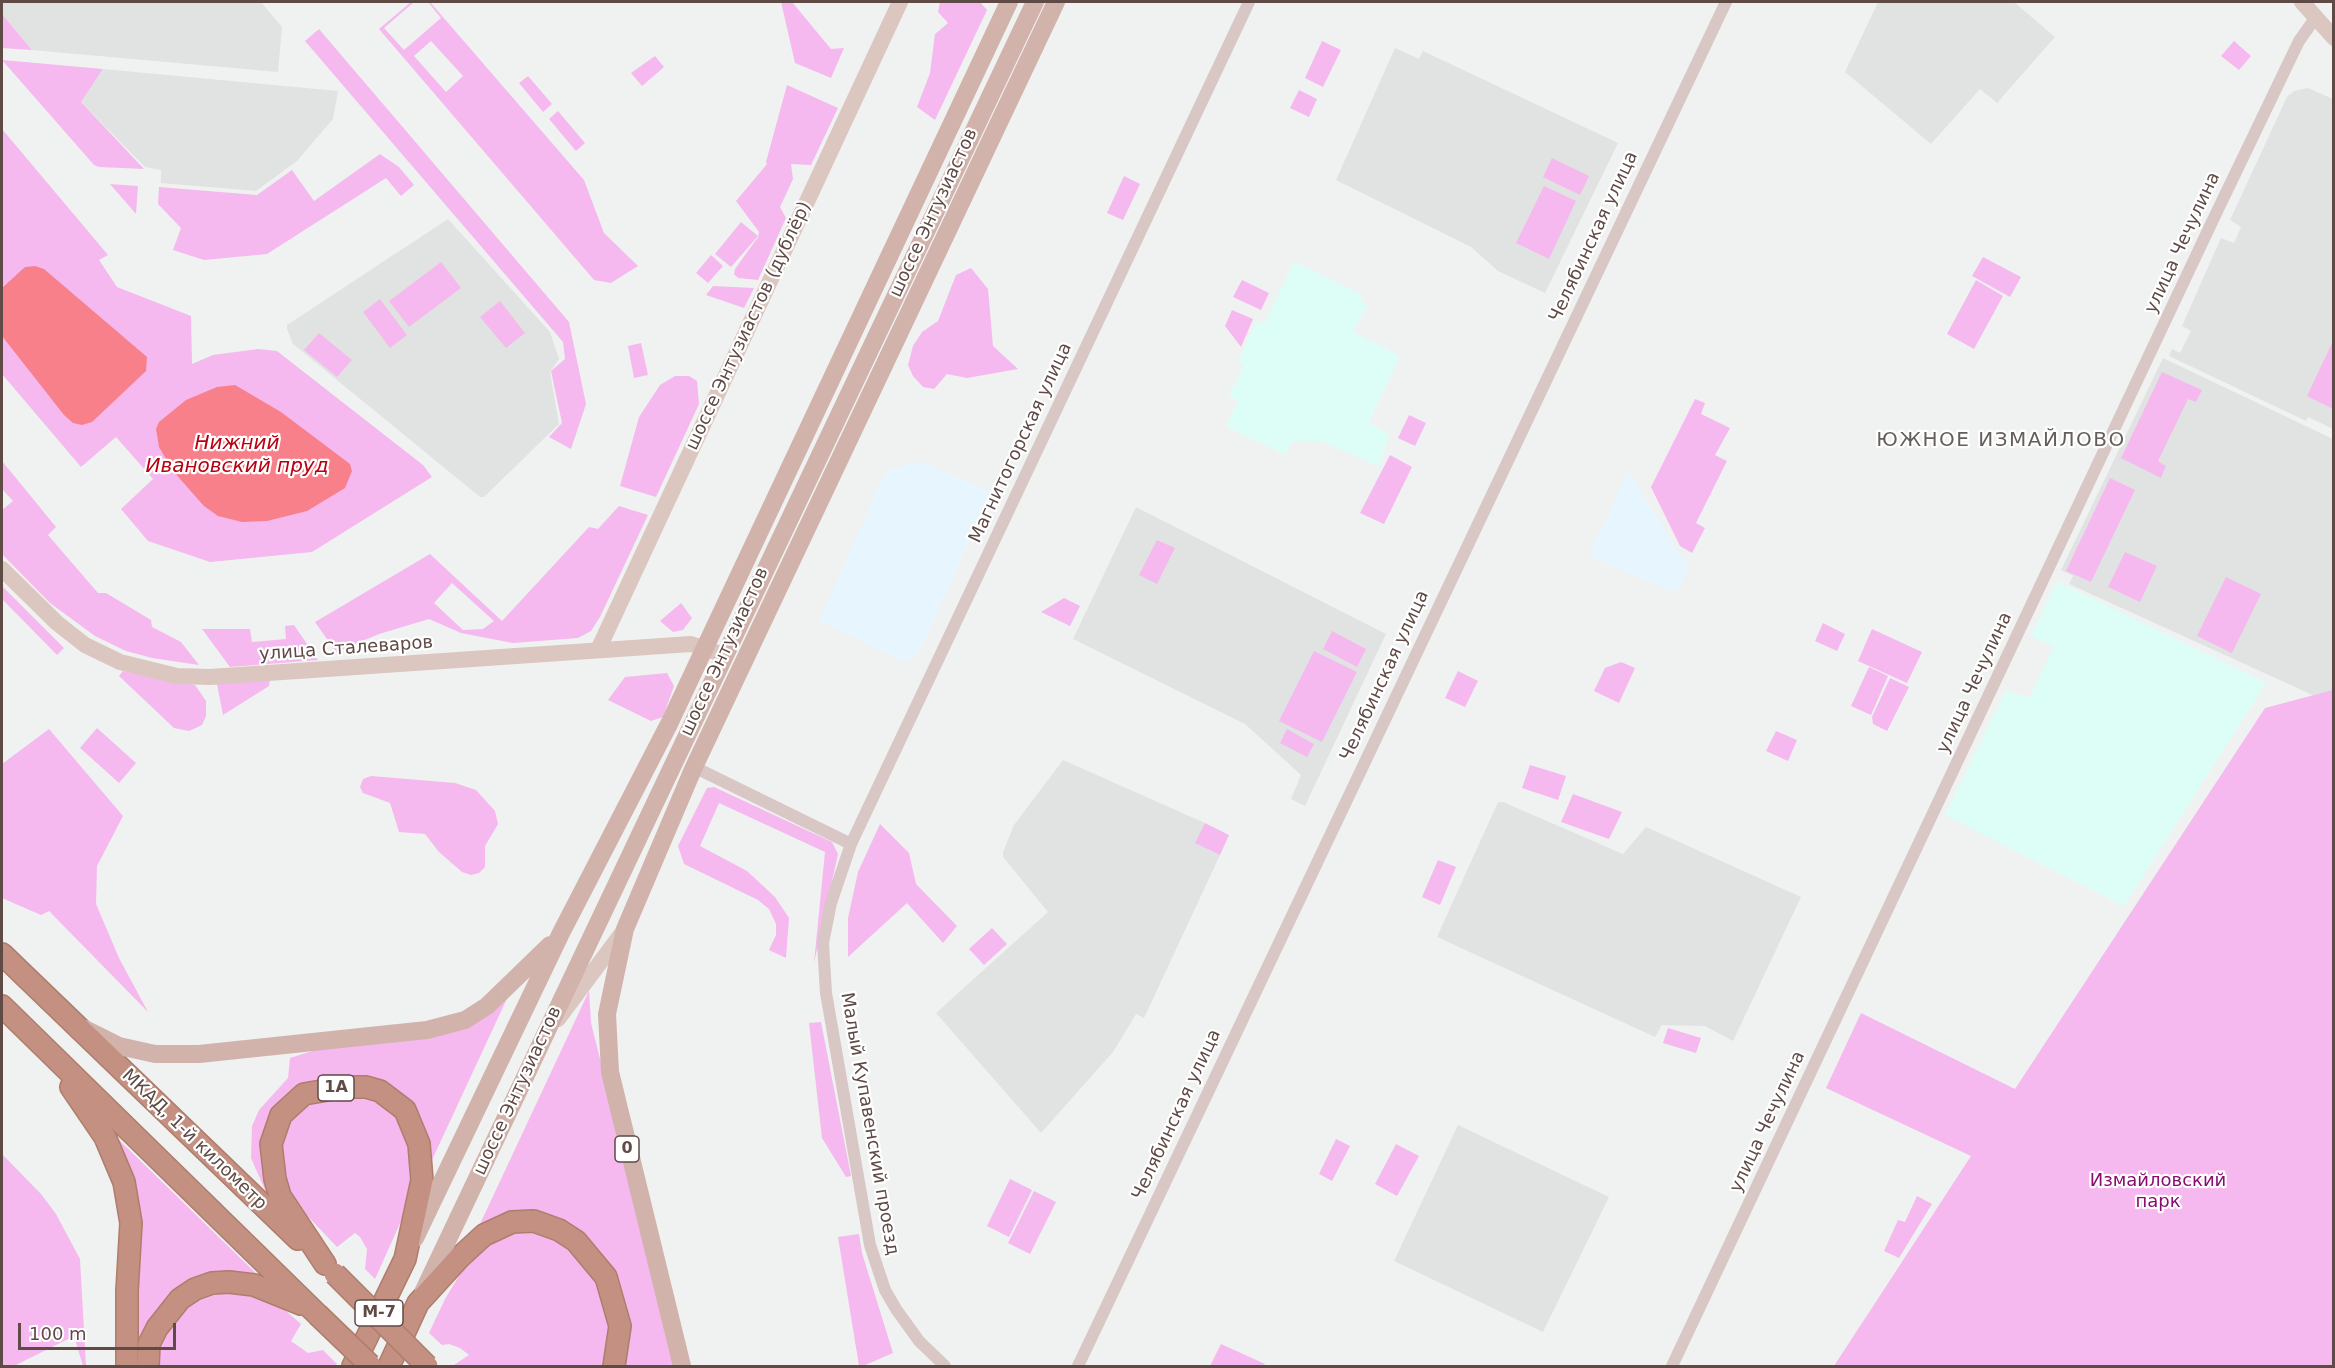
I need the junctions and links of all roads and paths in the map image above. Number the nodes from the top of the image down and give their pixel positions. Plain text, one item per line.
1 (900, 2) edge
2 (1009, 2) edge
3 (1035, 2) edge
4 (1056, 2) edge
5 (1249, 2) edge
6 (1726, 2) edge
7 (2302, 2) edge
8 (2316, 17) junction
9 (2334, 38) edge
10 (2, 569) edge
11 (705, 646) junction
12 (598, 650) junction
13 (724, 655) junction
14 (694, 767) junction
15 (851, 844) junction
16 (831, 903) joint
17 (625, 929) junction
18 (561, 933) junction
19 (2, 954) edge
20 (2, 1006) edge
21 (70, 1022) junction
22 (541, 1041) junction
23 (39, 1043) junction
24 (405, 1258) junction
25 (330, 1269) junction
26 (418, 1304) junction
27 (315, 1312) junction
28 (127, 1366) edge
29 (148, 1366) edge
30 (371, 1366) edge
31 (427, 1366) edge
32 (614, 1366) edge
33 (682, 1366) edge
34 (945, 1366) edge
35 (1078, 1366) edge
36 (1672, 1366) edge

1 - 12 main road, шоссе Энтузиастов (дублёр)
2 - 11 main road, шоссе Энтузиастов
3 - 13 main road, шоссе Энтузиастов
4 - 14 main road
5 - 15 street, Магнитогорская улица
6 - 35 street, Челябинская улица
7 - 8 main road
8 - 9 main road
8 - 36 street, улица Чечулина
10 - 12 main road, улица Сталеваров
11 - 12 main road, улица Сталеваров
11 - 13 main road, улица Сталеваров
11 - 18 main road, шоссе Энтузиастов
13 - 22 main road, шоссе Энтузиастов
14 - 15 street
14 - 17 main road
15 - 16 street, Магнитогорская улица
16 - 34 street, Малый Купавенский проезд
17 - 22 main road
17 - 33 main road, 0
18 - 21 main road
18 - 24 main road, шоссе Энтузиастов
19 - 21 highway, МКАД, 1-й километр
20 - 23 highway
21 - 25 highway, МКАД, 1-й километр
22 - 26 main road, шоссе Энтузиастов
23 - 27 highway
23 - 28 highway
24 - 25 highway, 1A
24 - 30 highway, М-7
25 - 31 highway, МКАД, 1-й километр, bridge
26 - 30 highway, М-7
26 - 32 highway
27 - 29 highway
27 - 30 highway, bridge

